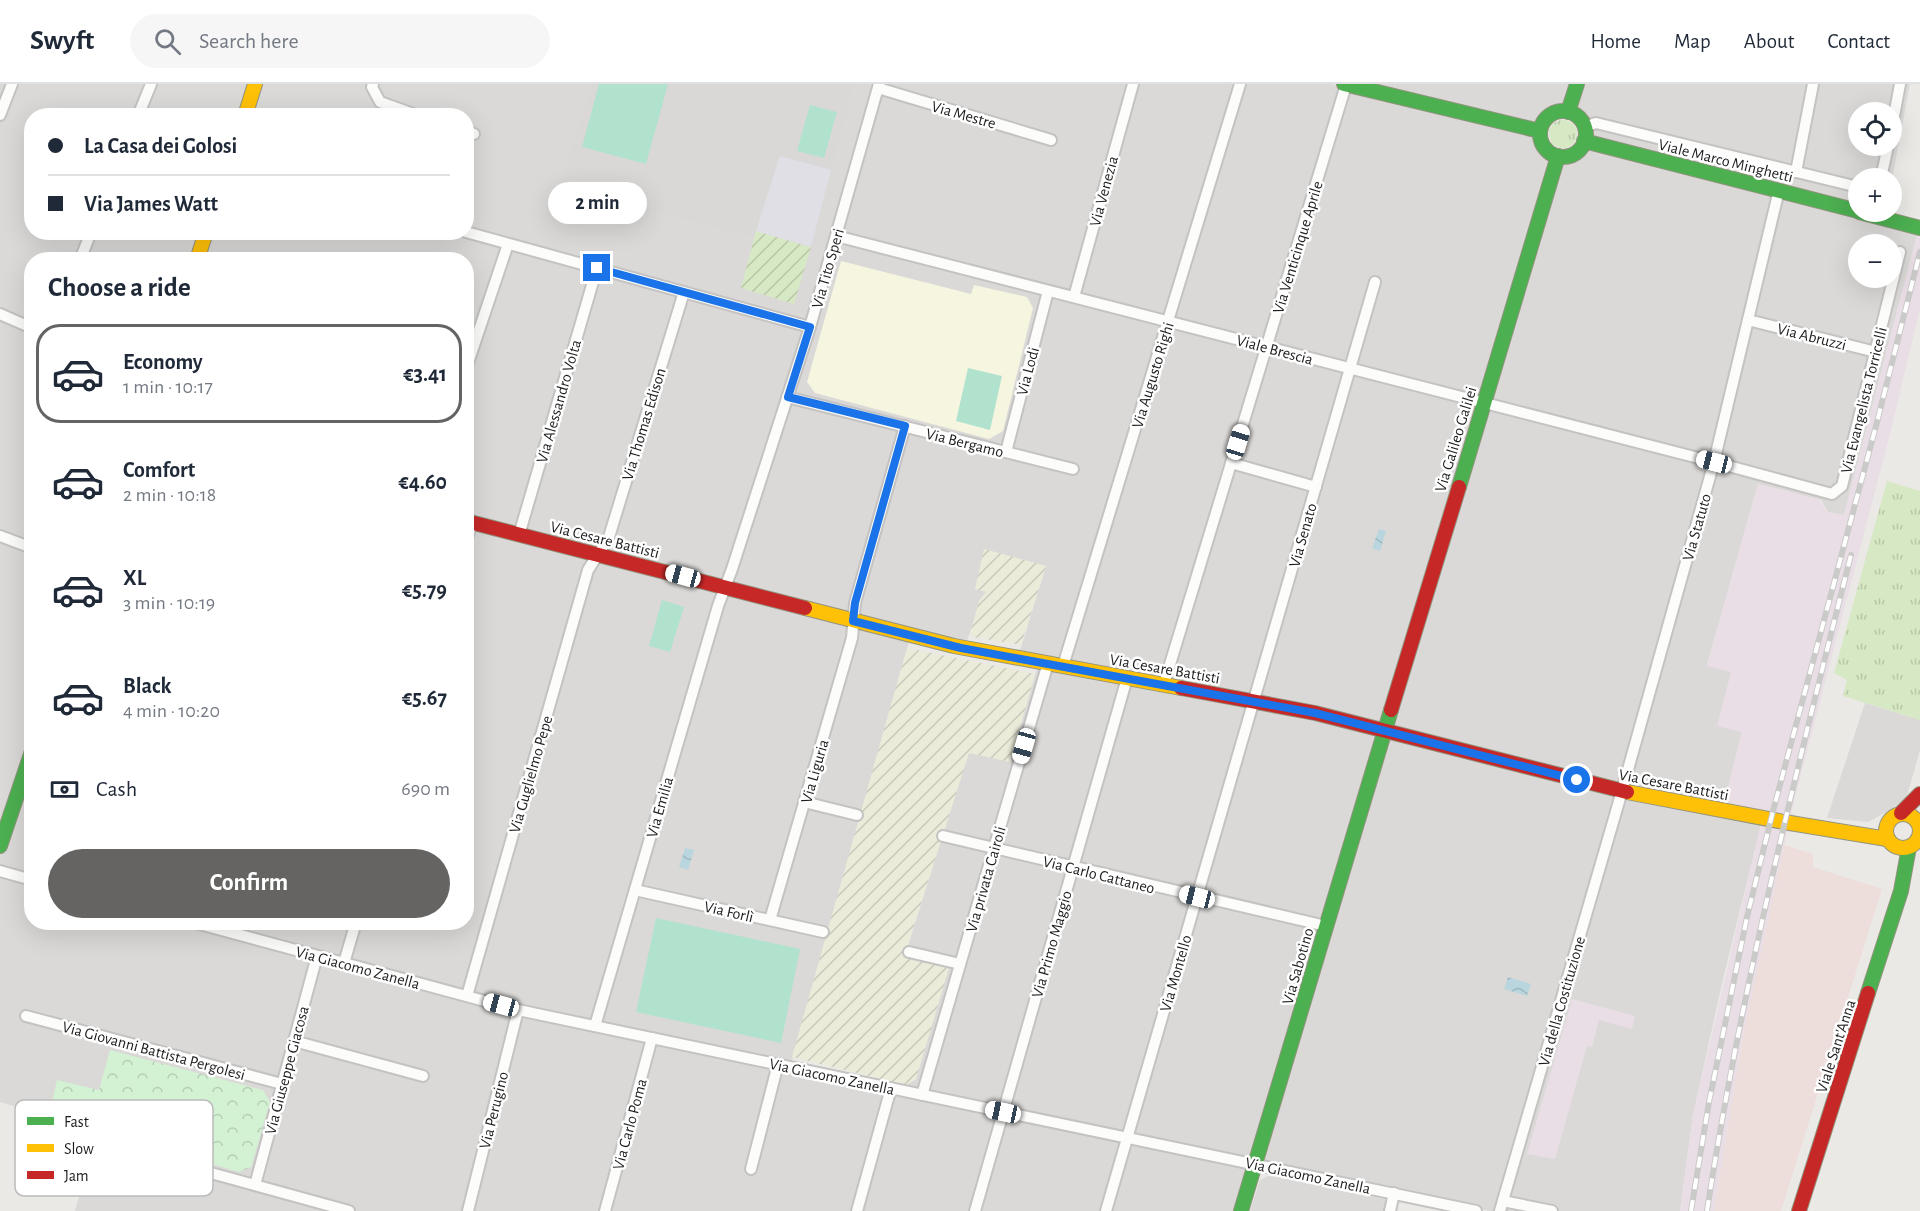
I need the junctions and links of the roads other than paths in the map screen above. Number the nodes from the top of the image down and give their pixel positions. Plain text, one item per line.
1 (12, 84) edge
2 (151, 84) edge
3 (255, 84) edge
4 (374, 84) edge
5 (1133, 84) edge
6 (1240, 84) edge
7 (1577, 84) edge
8 (1813, 84) edge
9 (1900, 84) edge
10 (1353, 85) edge
11 (879, 86) edge
12 (1897, 102) edge
13 (141, 108) edge
14 (247, 108) edge
15 (397, 108) edge
16 (1568, 112) junction
17 (0, 115) edge
18 (1584, 127) junction
19 (1540, 131) junction
20 (1051, 140) dead end
21 (1584, 141) junction
22 (1558, 156) junction
23 (1796, 172) junction
24 (1848, 185) edge
25 (1779, 190) junction
26 (1848, 209) edge
27 (1897, 222) edge
28 (1920, 228) edge
29 (474, 234) edge
30 (836, 236) junction
31 (508, 244) junction
32 (597, 268) junction
33 (1375, 282) dead end
34 (1891, 288) edge
35 (1048, 291) junction
36 (684, 292) junction
37 (1074, 297) junction
38 (0, 314) edge
39 (1748, 320) junction
40 (1168, 322) junction
41 (24, 324) edge
42 (810, 327) junction
43 (474, 333) edge
44 (1266, 347) junction
45 (1876, 352) junction
46 (1350, 369) junction
47 (788, 397) junction
48 (1483, 404) junction
49 (905, 426) junction
50 (1006, 452) junction
51 (1714, 462) junction
52 (1231, 463) junction
53 (1072, 469) dead end
54 (1316, 487) junction
55 (474, 523) edge
56 (519, 535) junction
57 (0, 536) edge
58 (24, 545) edge
59 (598, 554) junction
60 (725, 588) junction
61 (853, 621) junction
62 (1047, 663) junction
63 (1063, 666) junction
64 (1127, 678) junction
65 (1164, 684) junction
66 (1254, 700) junction
67 (1384, 731) junction
68 (24, 775) edge
69 (1622, 791) junction
70 (1920, 794) edge
71 (804, 802) junction
72 (1901, 813) junction
73 (857, 815) dead end
74 (1919, 818) edge
75 (1887, 824) junction
76 (1860, 833) junction
77 (943, 836) dead end
78 (1888, 841) junction
79 (1916, 841) edge
80 (0, 846) edge
81 (994, 848) junction
82 (1072, 867) junction
83 (0, 871) edge
84 (24, 878) edge
85 (635, 890) junction
86 (1901, 891) junction
87 (1197, 897) junction
88 (770, 921) junction
89 (1326, 927) junction
90 (221, 930) edge
91 (354, 930) edge
92 (823, 932) dead end
93 (909, 952) dead end
94 (317, 956) junction
95 (344, 963) junction
96 (960, 964) junction
97 (467, 996) junction
98 (518, 1010) junction
99 (26, 1016) dead end
100 (595, 1026) junction
101 (652, 1038) junction
102 (294, 1041) junction
103 (778, 1065) junction
104 (423, 1076) dead end
105 (282, 1084) junction
106 (891, 1088) junction
107 (922, 1095) junction
108 (1003, 1112) junction
109 (1127, 1138) junction
110 (1257, 1164) junction
111 (751, 1169) dead end
112 (213, 1173) edge
113 (255, 1185) junction
114 (1394, 1193) junction
115 (1501, 1206) edge
116 (349, 1211) edge
117 (468, 1211) edge
118 (606, 1211) edge
119 (856, 1211) edge
120 (975, 1211) edge
121 (1106, 1211) edge
122 (1241, 1211) edge
123 (1390, 1211) edge
124 (1476, 1211) edge
125 (1552, 1211) edge
126 (1799, 1211) edge

1 - 17 street
2 - 13 street
3 - 14 street
4 - 15 street
5 - 37 street, Via Venezia
6 - 40 street, Via Augusto Righi
7 - 16 street
8 - 23 street
9 - 12 street
10 - 19 street
10 - 44 street, Via Venticinque Aprile
11 - 20 street, Via Mestre
11 - 30 street, Via Tito Speri
16 - 18 street
16 - 19 street
18 - 21 street
18 - 23 street
19 - 22 street
21 - 22 street
21 - 25 street, Viale Marco Minghetti
22 - 48 street, Via Galileo Galilei
23 - 24 street
25 - 26 street, Viale Marco Minghetti
25 - 39 street, Via Statuto
27 - 28 street, Viale Marco Minghetti
29 - 31 street
30 - 35 street, Viale Brescia
30 - 42 street, Via Tito Speri
31 - 32 street
31 - 43 street
32 - 36 street
32 - 56 street, Via Alessandro Volta
33 - 46 street, Via Senato
34 - 45 street, Via Evangelista Torricelli
35 - 37 street, Viale Brescia
35 - 50 street, Via Lodi
36 - 42 street
36 - 59 street, Via Thomas Edison
37 - 40 street, Viale Brescia
38 - 41 street
39 - 45 street, Via Abruzzi
39 - 51 street, Via Statuto
40 - 44 street, Viale Brescia
40 - 63 street, Via Augusto Righi
42 - 47 street, Via Tito Speri
44 - 46 street, Viale Brescia
44 - 52 street, Via Venticinque Aprile
45 - 51 street, Via Evangelista Torricelli
46 - 48 street, Viale Brescia
46 - 54 street, Via Senato
47 - 49 street, Via Bergamo
47 - 60 street, Via Tito Speri
48 - 51 street, Viale Brescia
48 - 67 street, Via Galileo Galilei
49 - 50 street, Via Bergamo
49 - 61 street, Via Liguria
50 - 53 street, Via Bergamo
51 - 69 street, Via Statuto
52 - 54 street
52 - 65 street, Via Venticinque Aprile
54 - 66 street, Via Senato
55 - 56 street, Via Cesare Battisti
56 - 59 street, Via Cesare Battisti
57 - 58 street
59 - 60 street, Via Cesare Battisti
59 - 97 street, Via Guglielmo Pepe
60 - 61 street, Via Cesare Battisti
60 - 85 street, Via Emilia
61 - 62 street, Via Cesare Battisti
61 - 71 street, Via Liguria
62 - 63 street, Via Cesare Battisti
62 - 81 street, Via privata Cairoli
63 - 64 street, Via Cesare Battisti
64 - 65 street, Via Cesare Battisti
64 - 82 street, Via Primo Maggio
65 - 66 street, Via Cesare Battisti
66 - 67 street, Via Cesare Battisti
66 - 87 street, Via Montello
67 - 69 street, Via Cesare Battisti
67 - 89 street, Via Sabotino
68 - 80 street
69 - 76 street, Via Cesare Battisti
69 - 115 street, Via della Costituzione
70 - 72 street
71 - 73 street
71 - 88 street, Via Liguria
72 - 74 street
72 - 75 street
74 - 79 street
75 - 76 street, Via Cesare Battisti
75 - 78 street
76 - 78 street, Via Cesare Battisti
77 - 81 street, Via Carlo Cattaneo
78 - 79 street
78 - 86 street, Viale Sant'Anna
79 - 86 street, Viale Sant'Anna
81 - 82 street, Via Carlo Cattaneo
81 - 96 street, Via privata Cairoli
82 - 87 street, Via Carlo Cattaneo
82 - 108 street, Via Primo Maggio
83 - 84 street
85 - 88 street, Via Forlì
85 - 100 street, Via Emilia
86 - 126 street, Viale Sant'Anna
87 - 89 street, Via Carlo Cattaneo
87 - 109 street, Via Montello
88 - 92 street, Via Forlì
89 - 110 street, Via Sabotino
90 - 94 street, Via Giacomo Zanella
91 - 95 street
93 - 96 street
94 - 95 street, Via Giacomo Zanella
94 - 102 street, Via Giuseppe Giacosa
95 - 97 street, Via Giacomo Zanella
96 - 107 street, Via privata Cairoli
97 - 98 street, Via Giacomo Zanella
98 - 100 street, Via Giacomo Zanella
98 - 117 street, Via Perugino
99 - 105 street, Via Giovanni Battista Pergolesi
100 - 101 street, Via Giacomo Zanella
101 - 103 street, Via Giacomo Zanella
101 - 118 street, Via Carlo Poma
102 - 104 street
102 - 105 street, Via Giuseppe Giacosa
103 - 106 street, Via Giacomo Zanella
103 - 111 street
105 - 113 street, Via Giuseppe Giacosa
106 - 107 street, Via Giacomo Zanella
106 - 119 street
107 - 108 street, Via Giacomo Zanella
108 - 109 street, Via Giacomo Zanella
108 - 120 street, Via Primo Maggio
109 - 110 street, Via Giacomo Zanella
109 - 121 street, Via Montello
110 - 114 street, Via Giacomo Zanella
110 - 122 street, Via Sabotino
112 - 113 street
113 - 116 street
114 - 123 street
114 - 124 street, Via Giacomo Zanella
115 - 125 street

